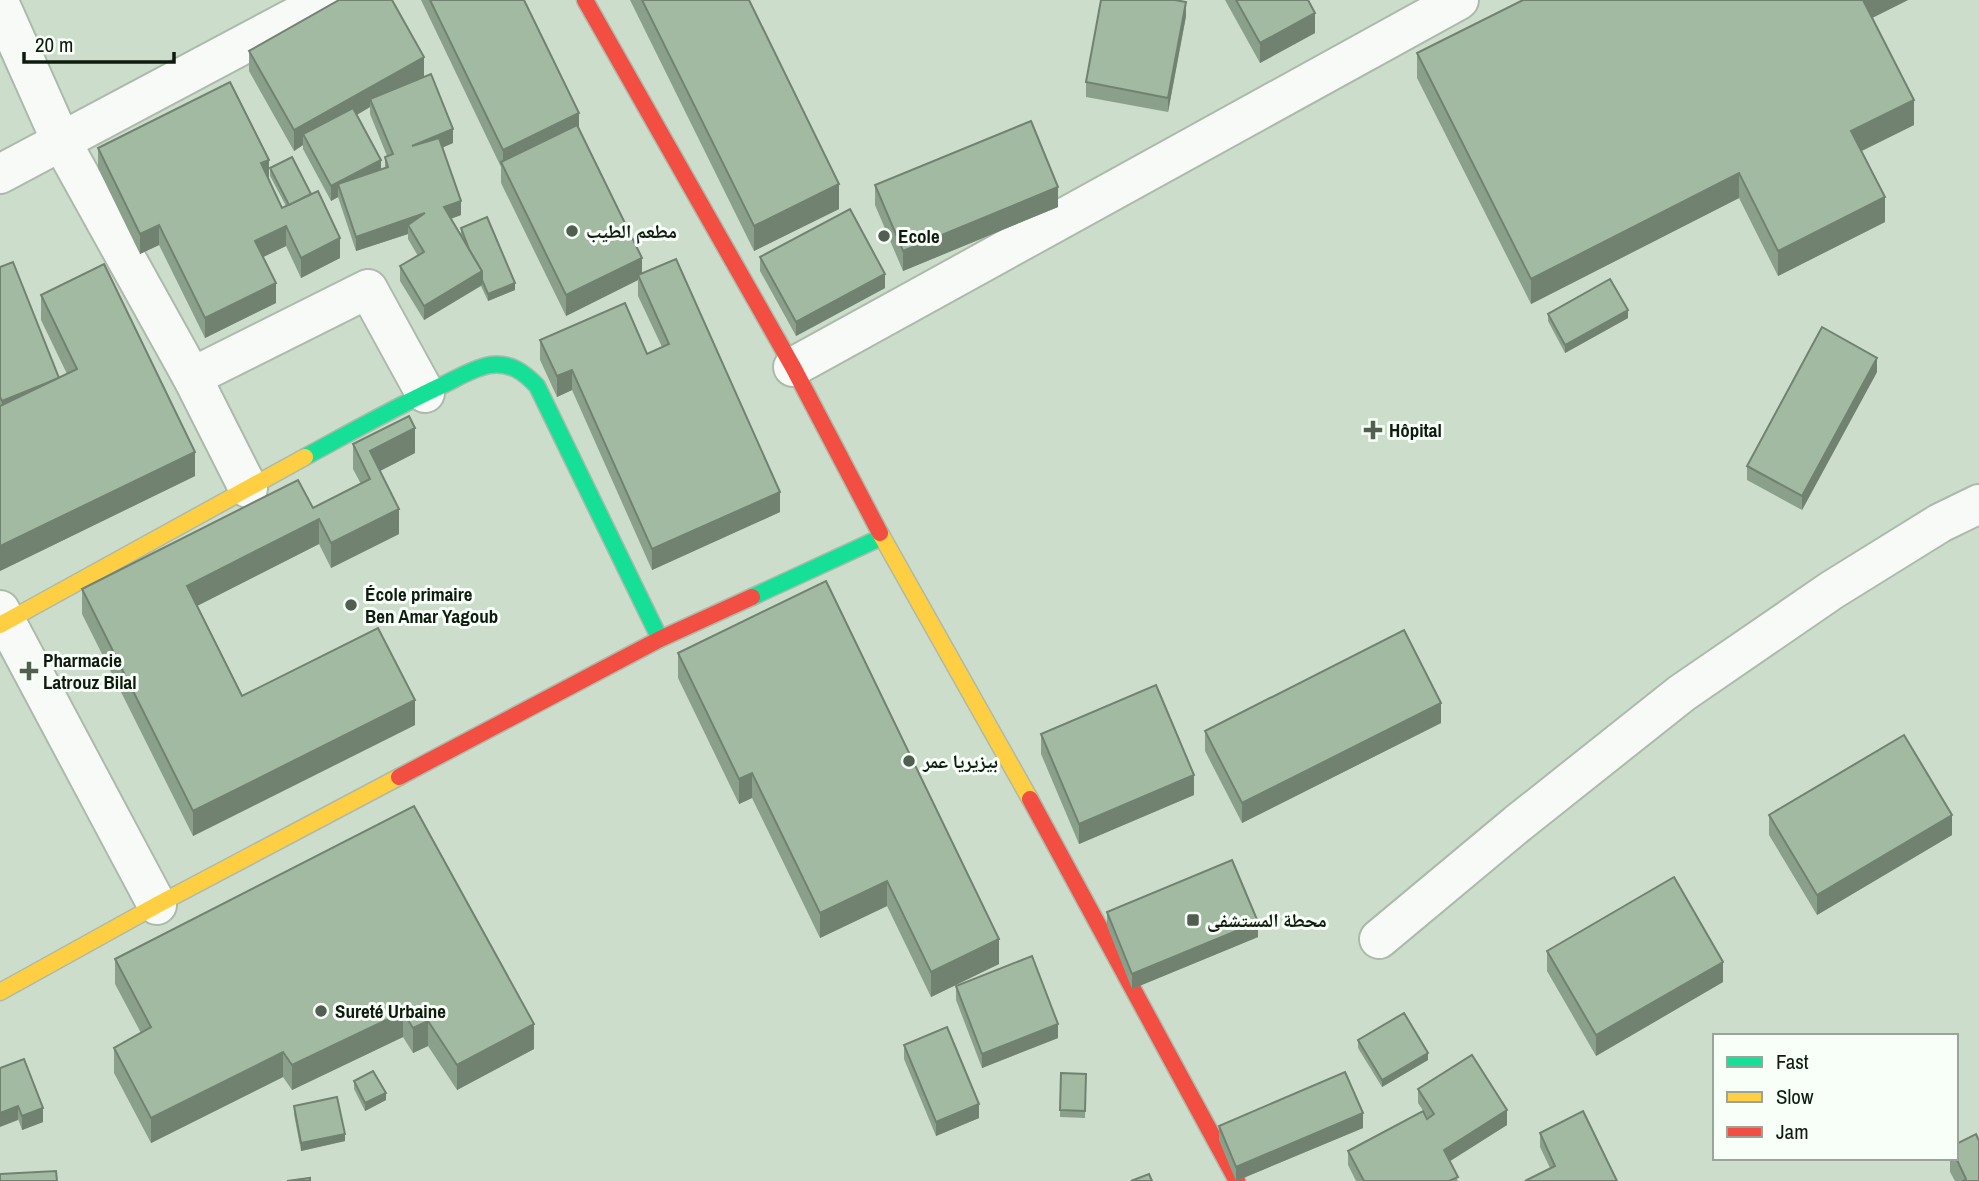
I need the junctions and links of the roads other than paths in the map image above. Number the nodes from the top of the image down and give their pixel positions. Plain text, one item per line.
1 (327, 0) edge
2 (585, 0) edge
3 (1460, 0) edge
4 (0, 4) edge
5 (1403, 13) edge
6 (61, 141) junction
7 (0, 174) edge
8 (793, 367) junction
9 (192, 377) junction
10 (425, 393) junction
11 (248, 488) junction
12 (1979, 505) edge
13 (882, 537) junction
14 (2, 619) edge
15 (660, 639) junction
16 (157, 905) junction
17 (1379, 939) dead end
18 (0, 992) edge
19 (1237, 1181) edge

1 - 6 street
2 - 8 street
3 - 5 street
4 - 6 street
5 - 8 street
6 - 7 street
6 - 9 street
8 - 13 street
9 - 10 street
9 - 11 street
10 - 11 street
10 - 15 street
11 - 14 street
12 - 17 street
13 - 15 street
13 - 19 street
14 - 16 street
15 - 16 street
16 - 18 street

